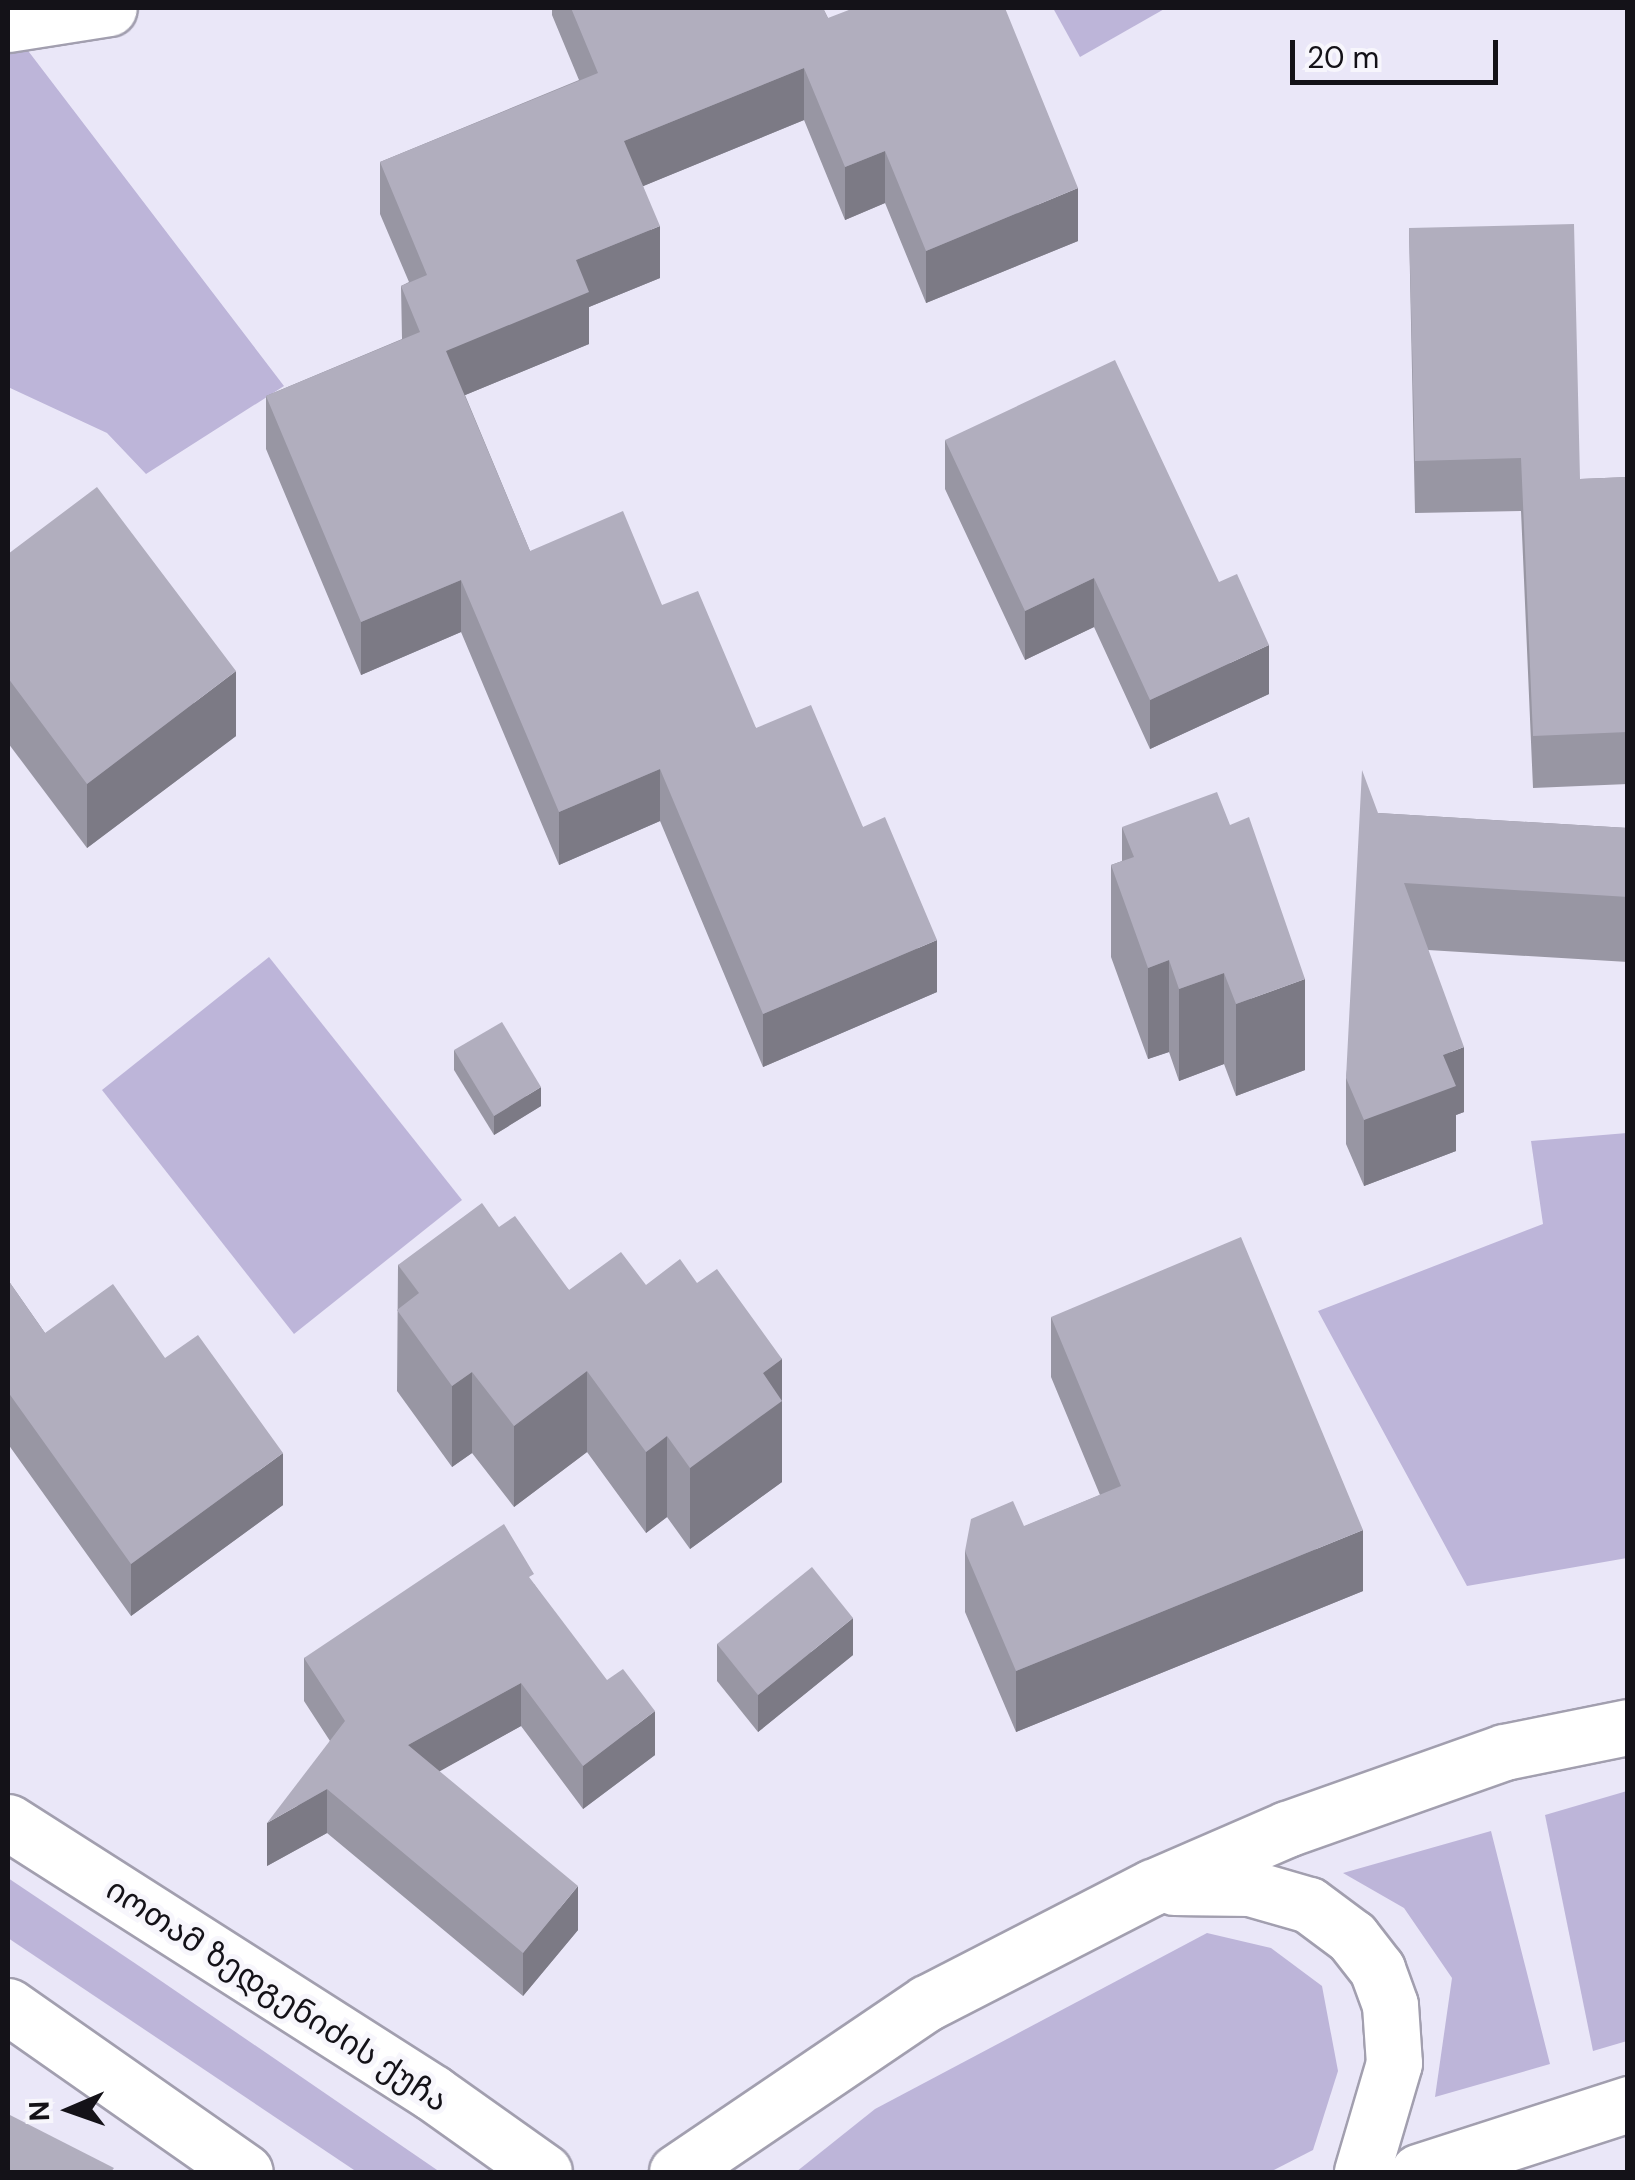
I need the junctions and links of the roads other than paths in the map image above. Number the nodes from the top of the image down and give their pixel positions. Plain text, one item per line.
1 (109, 8) edge
2 (8, 24) edge
3 (1628, 1727) edge
4 (8, 1822) edge
5 (1153, 1887) junction
6 (8, 2006) edge
7 (1628, 2104) edge
8 (245, 2172) edge
9 (544, 2172) edge
10 (677, 2172) edge
11 (1362, 2172) edge
12 (1418, 2172) edge

1 - 2 main road
3 - 5 main road
4 - 9 main road, იოთამ ზედგენიძის ქუჩა
5 - 10 main road
5 - 11 main road
6 - 8 main road
7 - 12 main road

